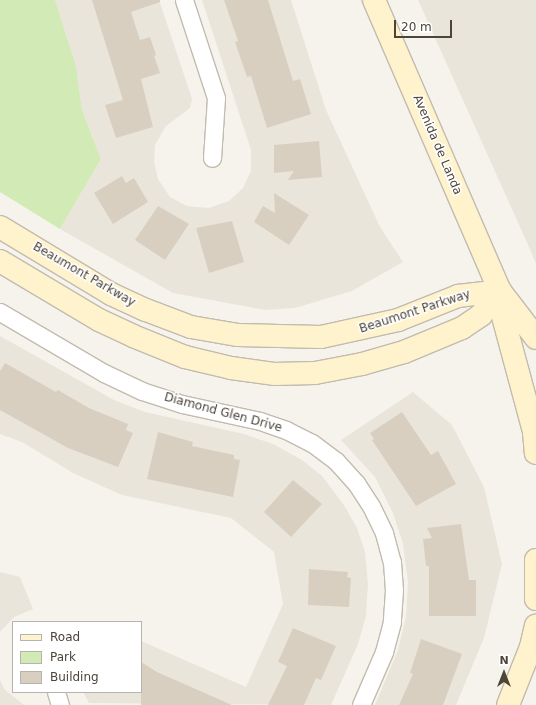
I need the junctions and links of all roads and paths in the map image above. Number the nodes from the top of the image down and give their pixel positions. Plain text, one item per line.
1 (184, 0) edge
2 (374, 0) edge
3 (212, 158) dead end
4 (0, 227) edge
5 (0, 261) edge
6 (500, 291) junction
7 (0, 312) edge
8 (536, 338) edge
9 (536, 453) edge
10 (536, 560) edge
11 (536, 599) edge
12 (536, 626) edge
13 (56, 693) edge
14 (60, 705) edge
15 (361, 705) edge
16 (508, 705) edge

1 - 3 street
2 - 6 street, Avenida de Landa
4 - 6 street, Beaumont Parkway
5 - 6 street, Beaumont Parkway
6 - 8 street, Avenida de Landa
6 - 9 street, Avenida de Landa
7 - 15 street, Diamond Glen Drive
10 - 11 street
12 - 16 street
13 - 14 street

